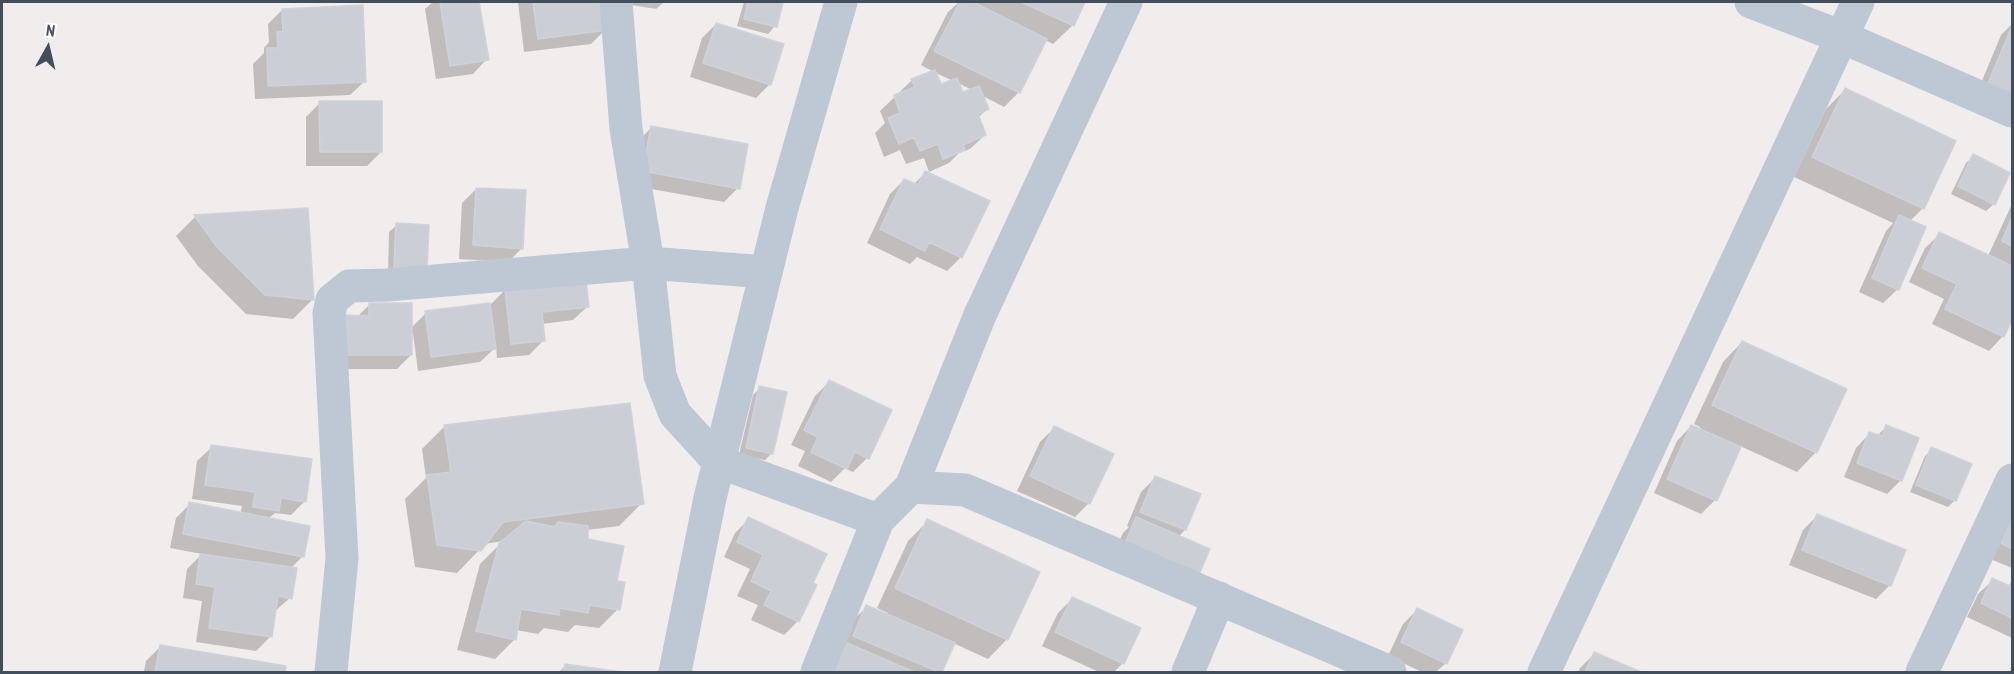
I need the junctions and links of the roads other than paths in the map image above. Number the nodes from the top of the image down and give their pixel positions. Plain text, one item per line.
1 (616, 2) edge
2 (841, 2) edge
3 (1126, 2) edge
4 (1751, 2) edge
5 (1858, 2) edge
6 (1842, 36) junction
7 (2013, 111) edge
8 (648, 263) junction
9 (766, 272) junction
10 (719, 462) junction
11 (2013, 480) edge
12 (911, 487) junction
13 (878, 520) junction
14 (1219, 598) junction
15 (331, 672) edge
16 (675, 672) edge
17 (817, 672) edge
18 (1188, 672) edge
19 (1390, 672) edge
20 (1544, 672) edge
21 (1922, 672) edge

1 - 8 street
2 - 9 street
3 - 12 street
4 - 6 street
5 - 6 street
6 - 7 street
6 - 20 street
8 - 9 street
8 - 10 street
8 - 15 street
9 - 10 street
10 - 13 street
10 - 16 street
11 - 21 street
12 - 13 street
12 - 14 street
13 - 17 street
14 - 18 street
14 - 19 street

